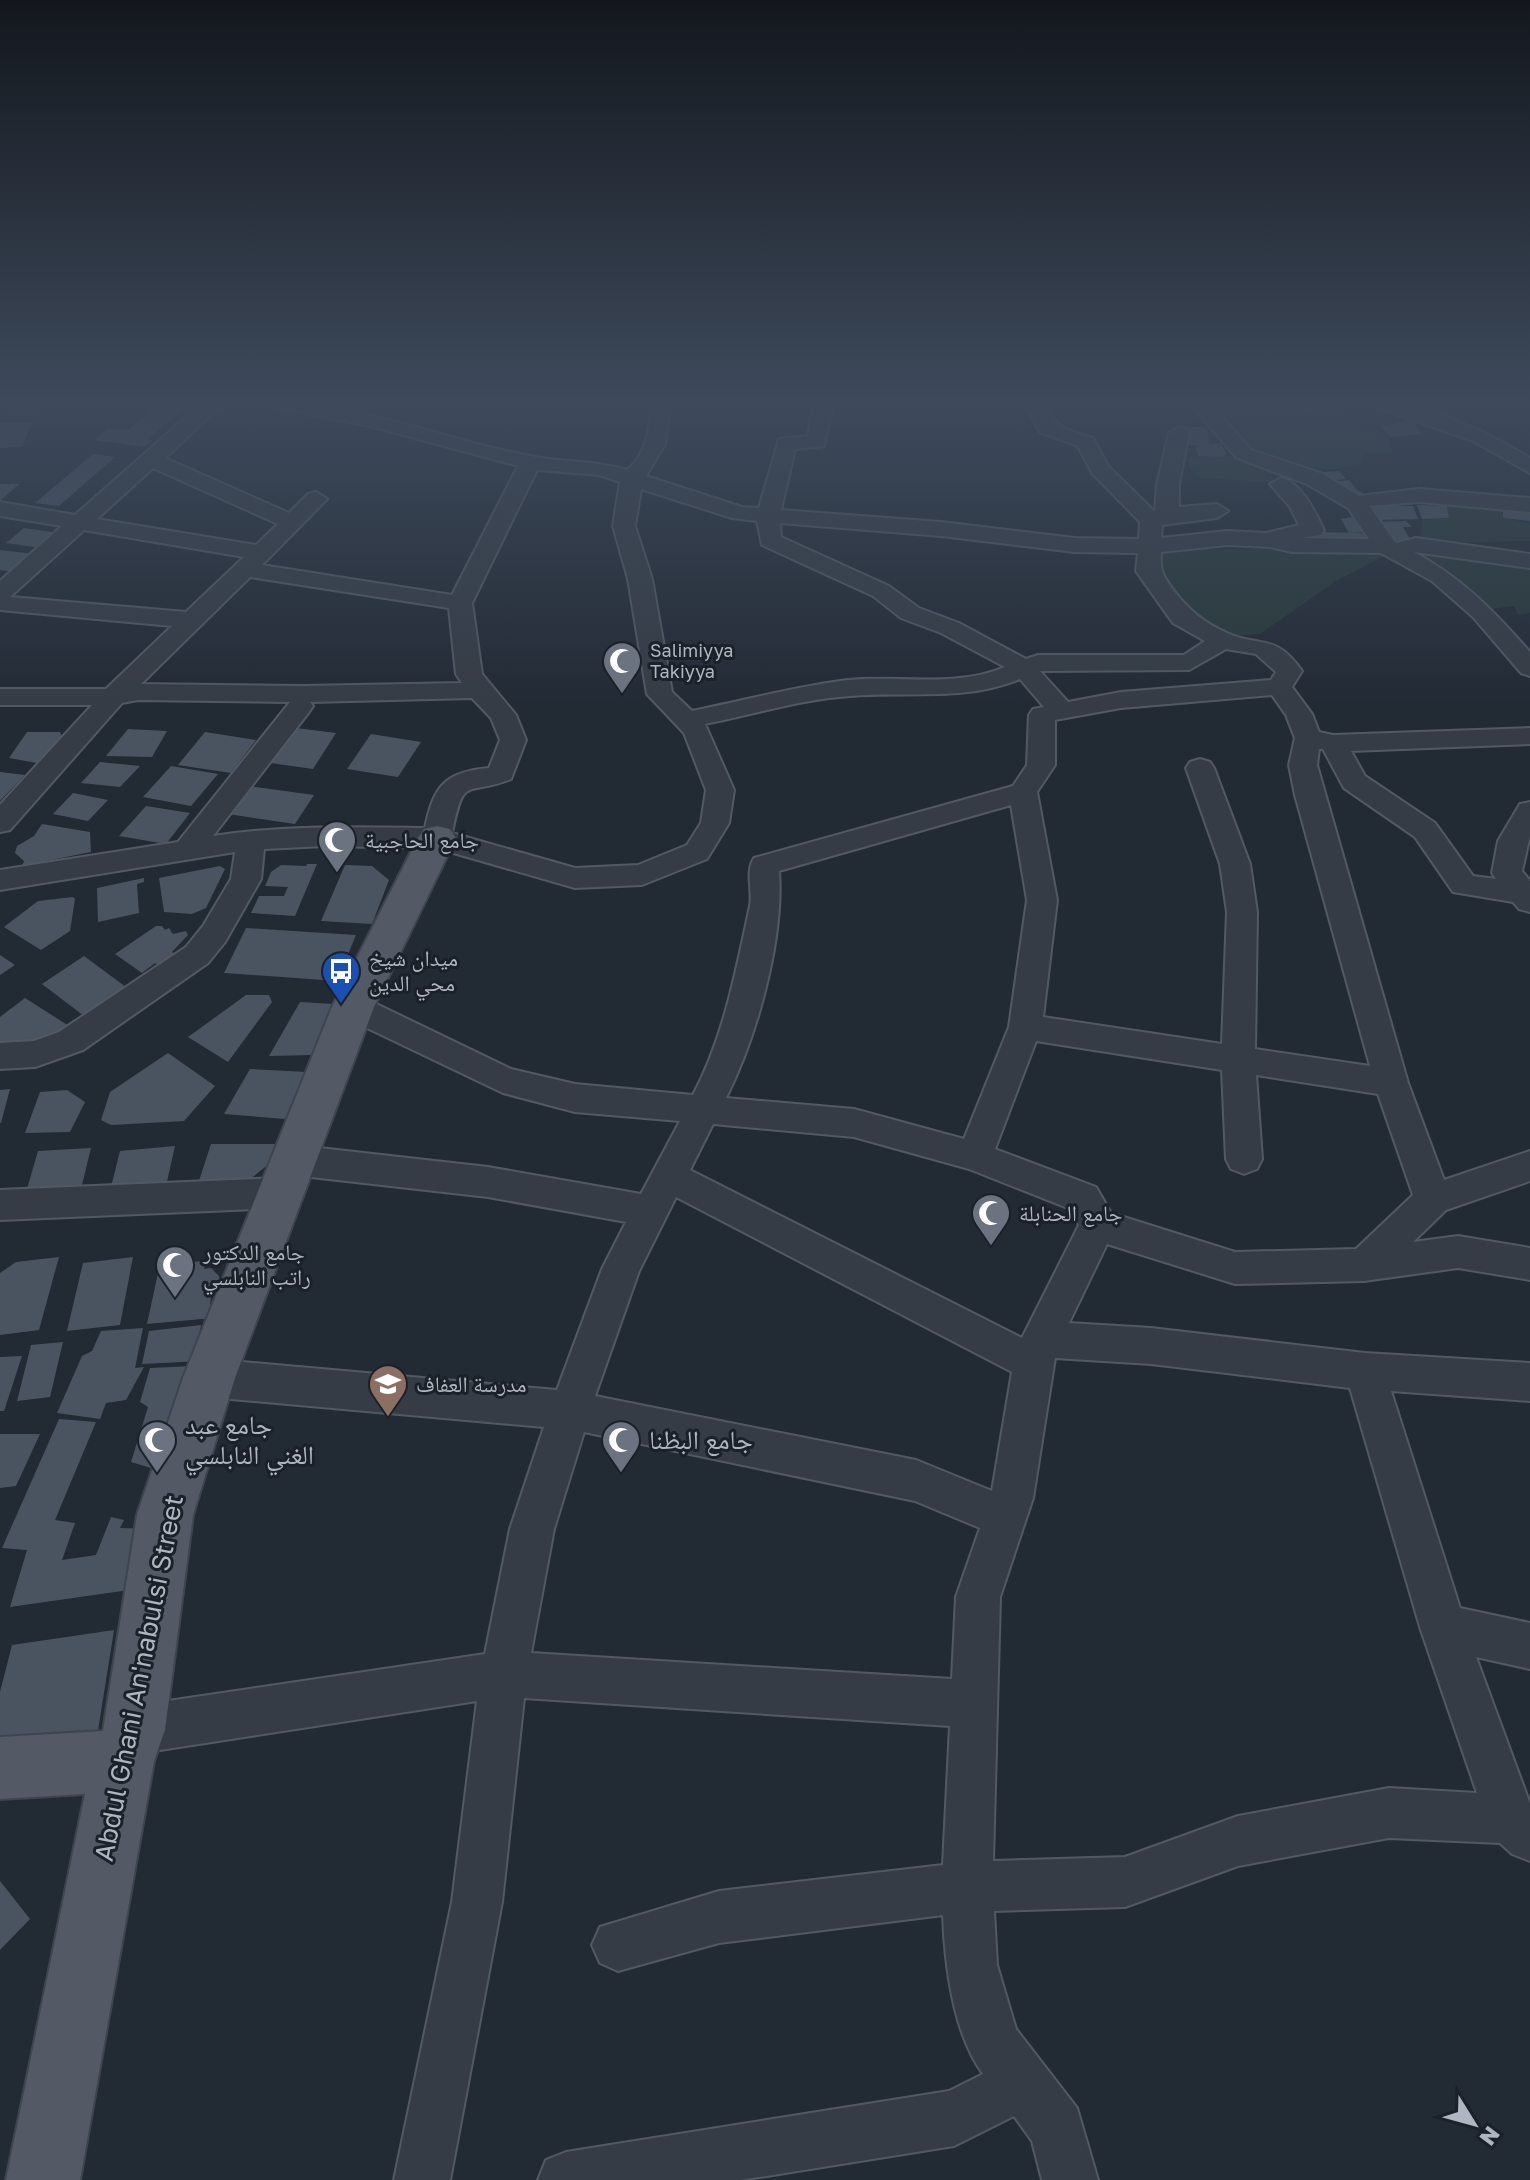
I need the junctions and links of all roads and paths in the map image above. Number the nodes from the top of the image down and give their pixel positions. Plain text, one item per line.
1 (99, 505) edge
2 (253, 505) edge
3 (310, 505) edge
4 (509, 505) edge
5 (627, 505) edge
6 (711, 505) edge
7 (771, 505) edge
8 (1143, 505) edge
9 (1163, 505) edge
10 (1309, 505) edge
11 (1357, 505) edge
12 (0, 509) edge
13 (1217, 511) dead end
14 (768, 516) junction
15 (1159, 518) junction
16 (78, 522) junction
17 (292, 522) junction
18 (1270, 540) junction
19 (1149, 546) junction
20 (1390, 548) junction
21 (253, 561) junction
22 (1530, 561) edge
23 (0, 593) edge
24 (0, 603) edge
25 (460, 603) junction
26 (191, 620) junction
27 (1222, 641) junction
28 (1023, 668) junction
29 (1530, 668) edge
30 (1279, 687) junction
31 (0, 697) edge
32 (113, 697) junction
33 (410, 698) junction
34 (487, 700) junction
35 (300, 706) junction
36 (1062, 711) junction
37 (685, 720) junction
38 (1530, 736) edge
39 (1320, 740) junction
40 (1200, 768) dead end
41 (1023, 792) junction
42 (1530, 811) edge
43 (0, 823) edge
44 (437, 838) junction
45 (250, 840) junction
46 (1521, 842) edge
47 (186, 851) junction
48 (0, 880) edge
49 (1528, 898) edge
50 (353, 1007) junction
51 (1025, 1027) junction
52 (0, 1056) edge
53 (1238, 1059) junction
54 (1391, 1083) junction
55 (707, 1108) junction
56 (975, 1156) junction
57 (1244, 1159) dead end
58 (1530, 1166) edge
59 (286, 1176) junction
60 (669, 1176) junction
61 (1433, 1199) junction
62 (0, 1205) edge
63 (651, 1211) junction
64 (1098, 1225) junction
65 (1530, 1264) edge
66 (1364, 1265) junction
67 (1037, 1351) junction
68 (1365, 1371) junction
69 (209, 1378) junction
70 (1530, 1382) edge
71 (570, 1410) junction
72 (1005, 1517) junction
73 (1443, 1627) junction
74 (1530, 1646) edge
75 (504, 1674) junction
76 (974, 1704) junction
77 (129, 1746) junction
78 (0, 1768) edge
79 (1520, 1827) edge
80 (967, 1887) junction
81 (618, 1945) dead end
82 (1022, 2083) junction
83 (43, 2180) edge
84 (422, 2180) edge
85 (566, 2180) edge
86 (1070, 2180) edge

1 - 16 street
2 - 17 street
3 - 17 street
4 - 25 street
5 - 37 street
6 - 14 street
7 - 14 street
8 - 15 street
9 - 15 street
10 - 18 street
11 - 20 street
12 - 16 street
13 - 15 street
14 - 19 street
14 - 28 street
15 - 19 street
16 - 21 street
16 - 23 street
17 - 21 street
18 - 19 street
18 - 20 street
19 - 27 street
20 - 22 street
20 - 29 street
21 - 25 street
21 - 26 street
24 - 26 street
25 - 34 street
26 - 32 street
27 - 28 street
27 - 30 street
28 - 36 street
28 - 37 street
30 - 36 street
30 - 39 street
31 - 32 street
32 - 33 street
32 - 35 street
32 - 43 street
33 - 34 street
33 - 35 street
34 - 44 street
35 - 47 street
36 - 41 street
37 - 44 street
38 - 39 street
39 - 49 street
39 - 54 street
40 - 53 street
41 - 51 street
41 - 55 street
42 - 46 street
44 - 45 street
44 - 50 main road, Abdul Ghani An'nabulsi Street
45 - 47 street
45 - 52 street
46 - 49 street
47 - 48 street
50 - 55 street
50 - 59 main road, Abdul Ghani An'nabulsi Street
51 - 53 street
51 - 56 street
53 - 54 street
53 - 57 street
54 - 61 street
55 - 56 street
55 - 60 street
56 - 64 street
58 - 61 street
59 - 62 street
59 - 63 street
59 - 69 main road, Abdul Ghani An'nabulsi Street
60 - 63 street
60 - 67 street
61 - 66 street
63 - 71 street
64 - 66 street
64 - 67 street
65 - 66 street
67 - 68 street
67 - 72 street
68 - 70 street
68 - 73 street
69 - 71 street
69 - 77 main road, Abdul Ghani An'nabulsi Street
71 - 72 street
71 - 75 street
72 - 76 street
73 - 74 street
73 - 79 street
75 - 76 street
75 - 77 street
75 - 84 street
76 - 80 street
77 - 78 main road
77 - 83 main road, Abdul Ghani An'nabulsi Street
79 - 80 street
80 - 81 street
80 - 82 street
82 - 85 street
82 - 86 street

